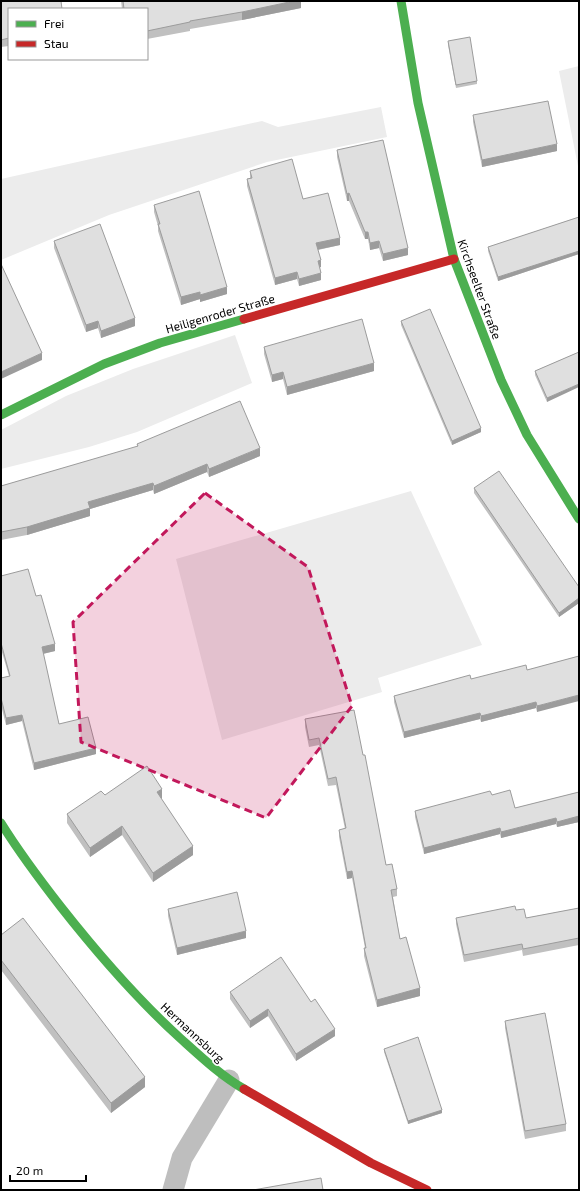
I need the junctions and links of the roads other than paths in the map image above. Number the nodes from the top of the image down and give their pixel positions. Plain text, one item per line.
1 (400, 1) edge
2 (454, 259) junction
3 (1, 415) edge
4 (575, 506) edge
5 (1, 823) edge
6 (229, 1080) junction
7 (173, 1190) edge
8 (427, 1190) edge

1 - 2 street, Kirchseelter Straße
2 - 3 street, Heiligenroder Straße
2 - 4 street, Kirchseelter Straße
5 - 6 street, Hermannsburg
6 - 7 street
6 - 8 street, Hermannsburg

